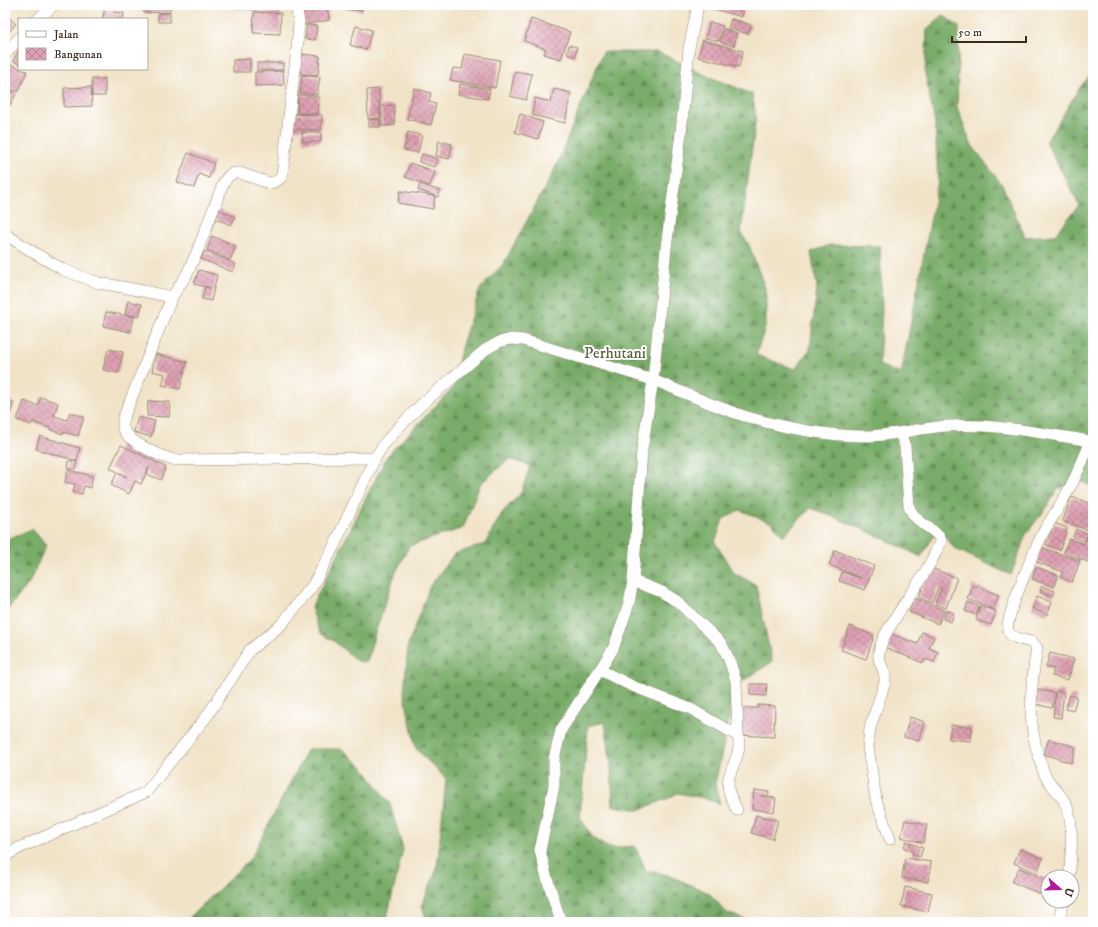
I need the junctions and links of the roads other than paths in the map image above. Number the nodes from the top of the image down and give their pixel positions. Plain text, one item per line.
1 (54, 5) edge
2 (296, 5) edge
3 (698, 5) edge
4 (39, 18) edge
5 (18, 39) edge
6 (5, 55) edge
7 (5, 234) edge
8 (172, 297) junction
9 (653, 380) junction
10 (900, 433) junction
11 (1092, 439) edge
12 (375, 458) junction
13 (633, 581) junction
14 (600, 670) junction
15 (738, 736) junction
16 (737, 810) dead end
17 (890, 840) dead end
18 (5, 856) edge
19 (1070, 869) edge
20 (1062, 909) edge
21 (561, 922) edge
22 (1058, 922) edge

1 - 4 street
2 - 8 street
3 - 9 street
5 - 6 street
7 - 8 street
8 - 12 street
9 - 10 street
9 - 12 street
9 - 13 street
10 - 11 street
10 - 17 street
11 - 19 street
12 - 18 street
13 - 14 street
13 - 15 street
14 - 15 street
14 - 21 street
15 - 16 street
20 - 22 street

